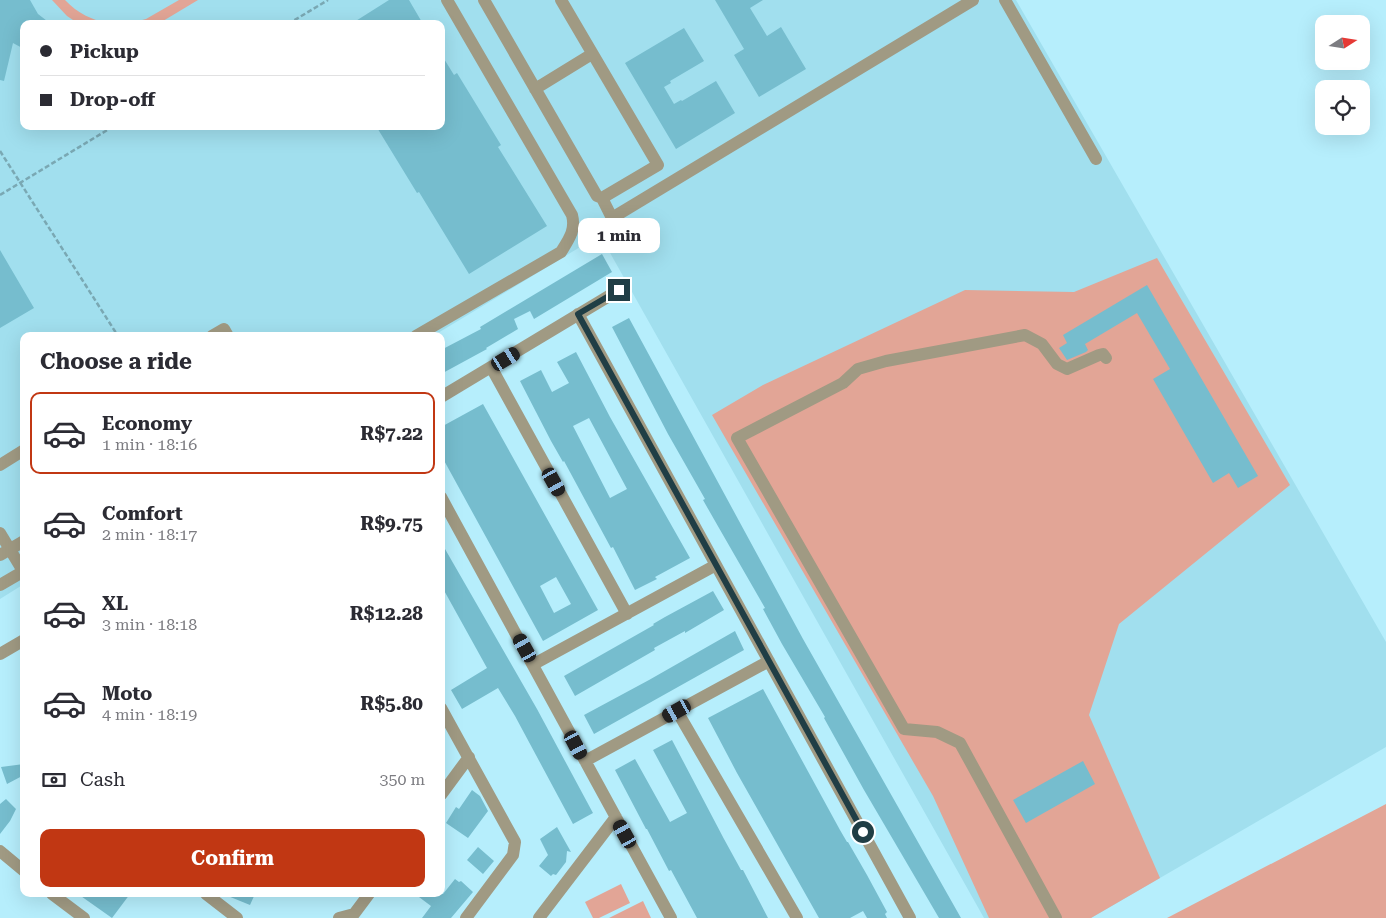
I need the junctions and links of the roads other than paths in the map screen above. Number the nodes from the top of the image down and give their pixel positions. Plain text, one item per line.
1 (484, 0) edge
2 (561, 0) edge
3 (973, 0) edge
4 (1005, 0) edge
5 (447, 1) edge
6 (592, 54) junction
7 (535, 88) junction
8 (1096, 159) dead end
9 (658, 165) junction
10 (632, 181) junction
11 (668, 184) junction
12 (602, 198) junction
13 (643, 200) junction
14 (619, 290) dead end
15 (578, 314) junction
16 (423, 332) edge
17 (1106, 358) dead end
18 (491, 367) junction
19 (445, 396) edge
20 (20, 452) edge
21 (0, 465) edge
22 (445, 504) edge
23 (0, 533) edge
24 (20, 543) edge
25 (5, 552) edge
26 (716, 565) junction
27 (20, 567) edge
28 (20, 573) edge
29 (0, 585) edge
30 (626, 614) junction
31 (20, 642) edge
32 (0, 654) edge
33 (769, 661) junction
34 (534, 664) junction
35 (677, 711) junction
36 (445, 715) edge
37 (469, 757) junction
38 (585, 762) junction
39 (445, 790) edge
40 (616, 817) junction
41 (0, 851) edge
42 (20, 867) edge
43 (56, 897) edge
44 (210, 897) edge
45 (367, 897) edge
46 (352, 916) edge
47 (84, 918) edge
48 (237, 918) edge
49 (338, 918) edge
50 (466, 918) edge
51 (540, 918) edge
52 (671, 918) edge
53 (797, 918) edge
54 (910, 918) edge
55 (1056, 918) edge

1 - 7 street
2 - 6 street
3 - 11 street
4 - 8 street
5 - 16 street
6 - 7 street
6 - 9 street
7 - 12 street
9 - 10 street
9 - 11 street
10 - 12 street
10 - 13 street
11 - 13 street
12 - 13 street
14 - 15 street
15 - 18 street
15 - 26 street
17 - 55 street
18 - 19 street
18 - 30 street
20 - 21 street
22 - 34 street
23 - 25 street
24 - 25 street
25 - 27 street
26 - 30 street
26 - 33 street
28 - 29 street
30 - 34 street
31 - 32 street
33 - 35 street
33 - 54 street
34 - 38 street
35 - 38 street
35 - 53 street
36 - 37 street
37 - 39 street
37 - 50 street
38 - 40 street
40 - 51 street
40 - 52 street
41 - 42 street
43 - 47 street
44 - 48 street
45 - 46 street
46 - 49 street

